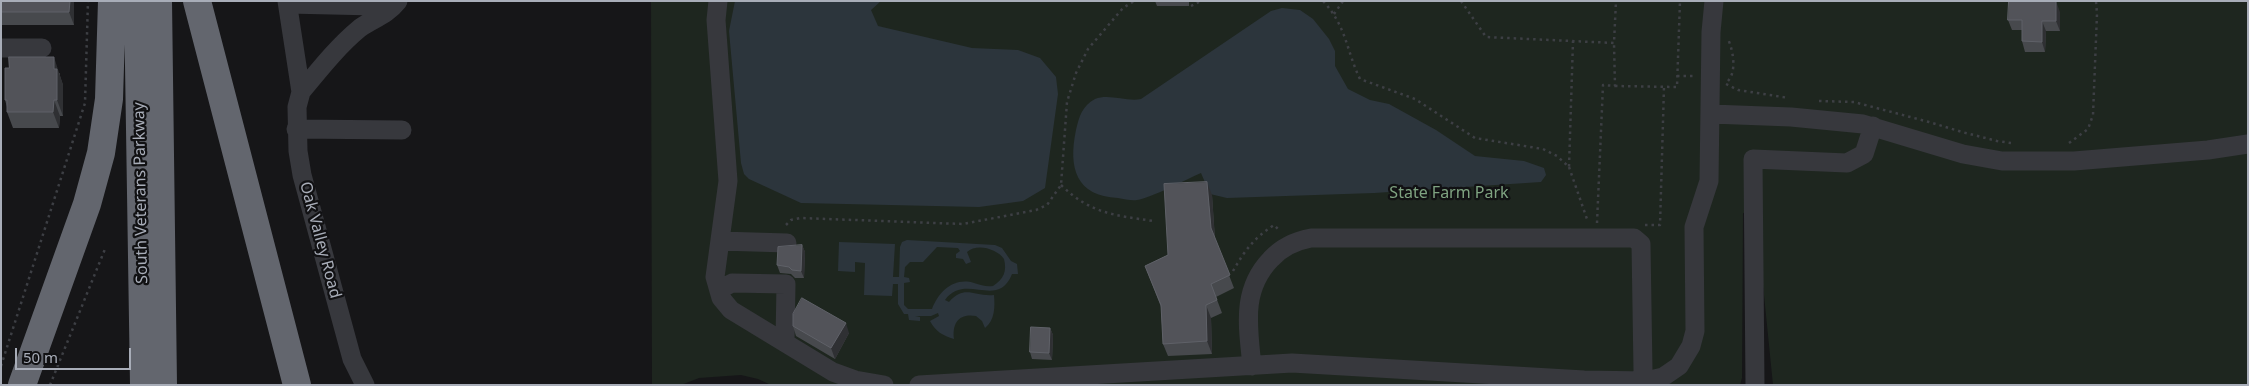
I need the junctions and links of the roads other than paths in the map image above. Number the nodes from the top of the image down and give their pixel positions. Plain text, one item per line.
1 (112, 1) edge
2 (138, 1) edge
3 (158, 1) edge
4 (197, 1) edge
5 (398, 1) edge
6 (718, 1) edge
7 (1714, 1) edge
8 (288, 3) edge
9 (1, 48) edge
10 (42, 48) dead end
11 (301, 92) junction
12 (1711, 114) junction
13 (1874, 126) junction
14 (296, 129) junction
15 (402, 130) dead end
16 (2248, 144) edge
17 (720, 241) junction
18 (783, 243) road end
19 (719, 290) junction
20 (785, 341) junction
21 (1252, 366) junction
22 (1646, 381) junction
23 (22, 385) edge
24 (144, 385) edge
25 (163, 385) edge
26 (297, 385) edge
27 (364, 385) edge
28 (884, 385) edge
29 (920, 385) edge
30 (1754, 385) edge

1 - 23 highway
2 - 24 highway, South Veterans Parkway
3 - 25 highway, South Veterans Parkway
4 - 26 highway
5 - 8 street
5 - 11 street, Oak Valley Road
6 - 17 street
7 - 12 street
8 - 11 street, Oak Valley Road
9 - 10 street
11 - 14 street, Oak Valley Road
12 - 13 street
12 - 22 street
13 - 16 street
13 - 30 street
14 - 15 street
14 - 27 street, Oak Valley Road
17 - 18 street
17 - 19 street
19 - 20 street
19 - 20 street
20 - 28 street
21 - 22 street
21 - 22 street
21 - 29 street

